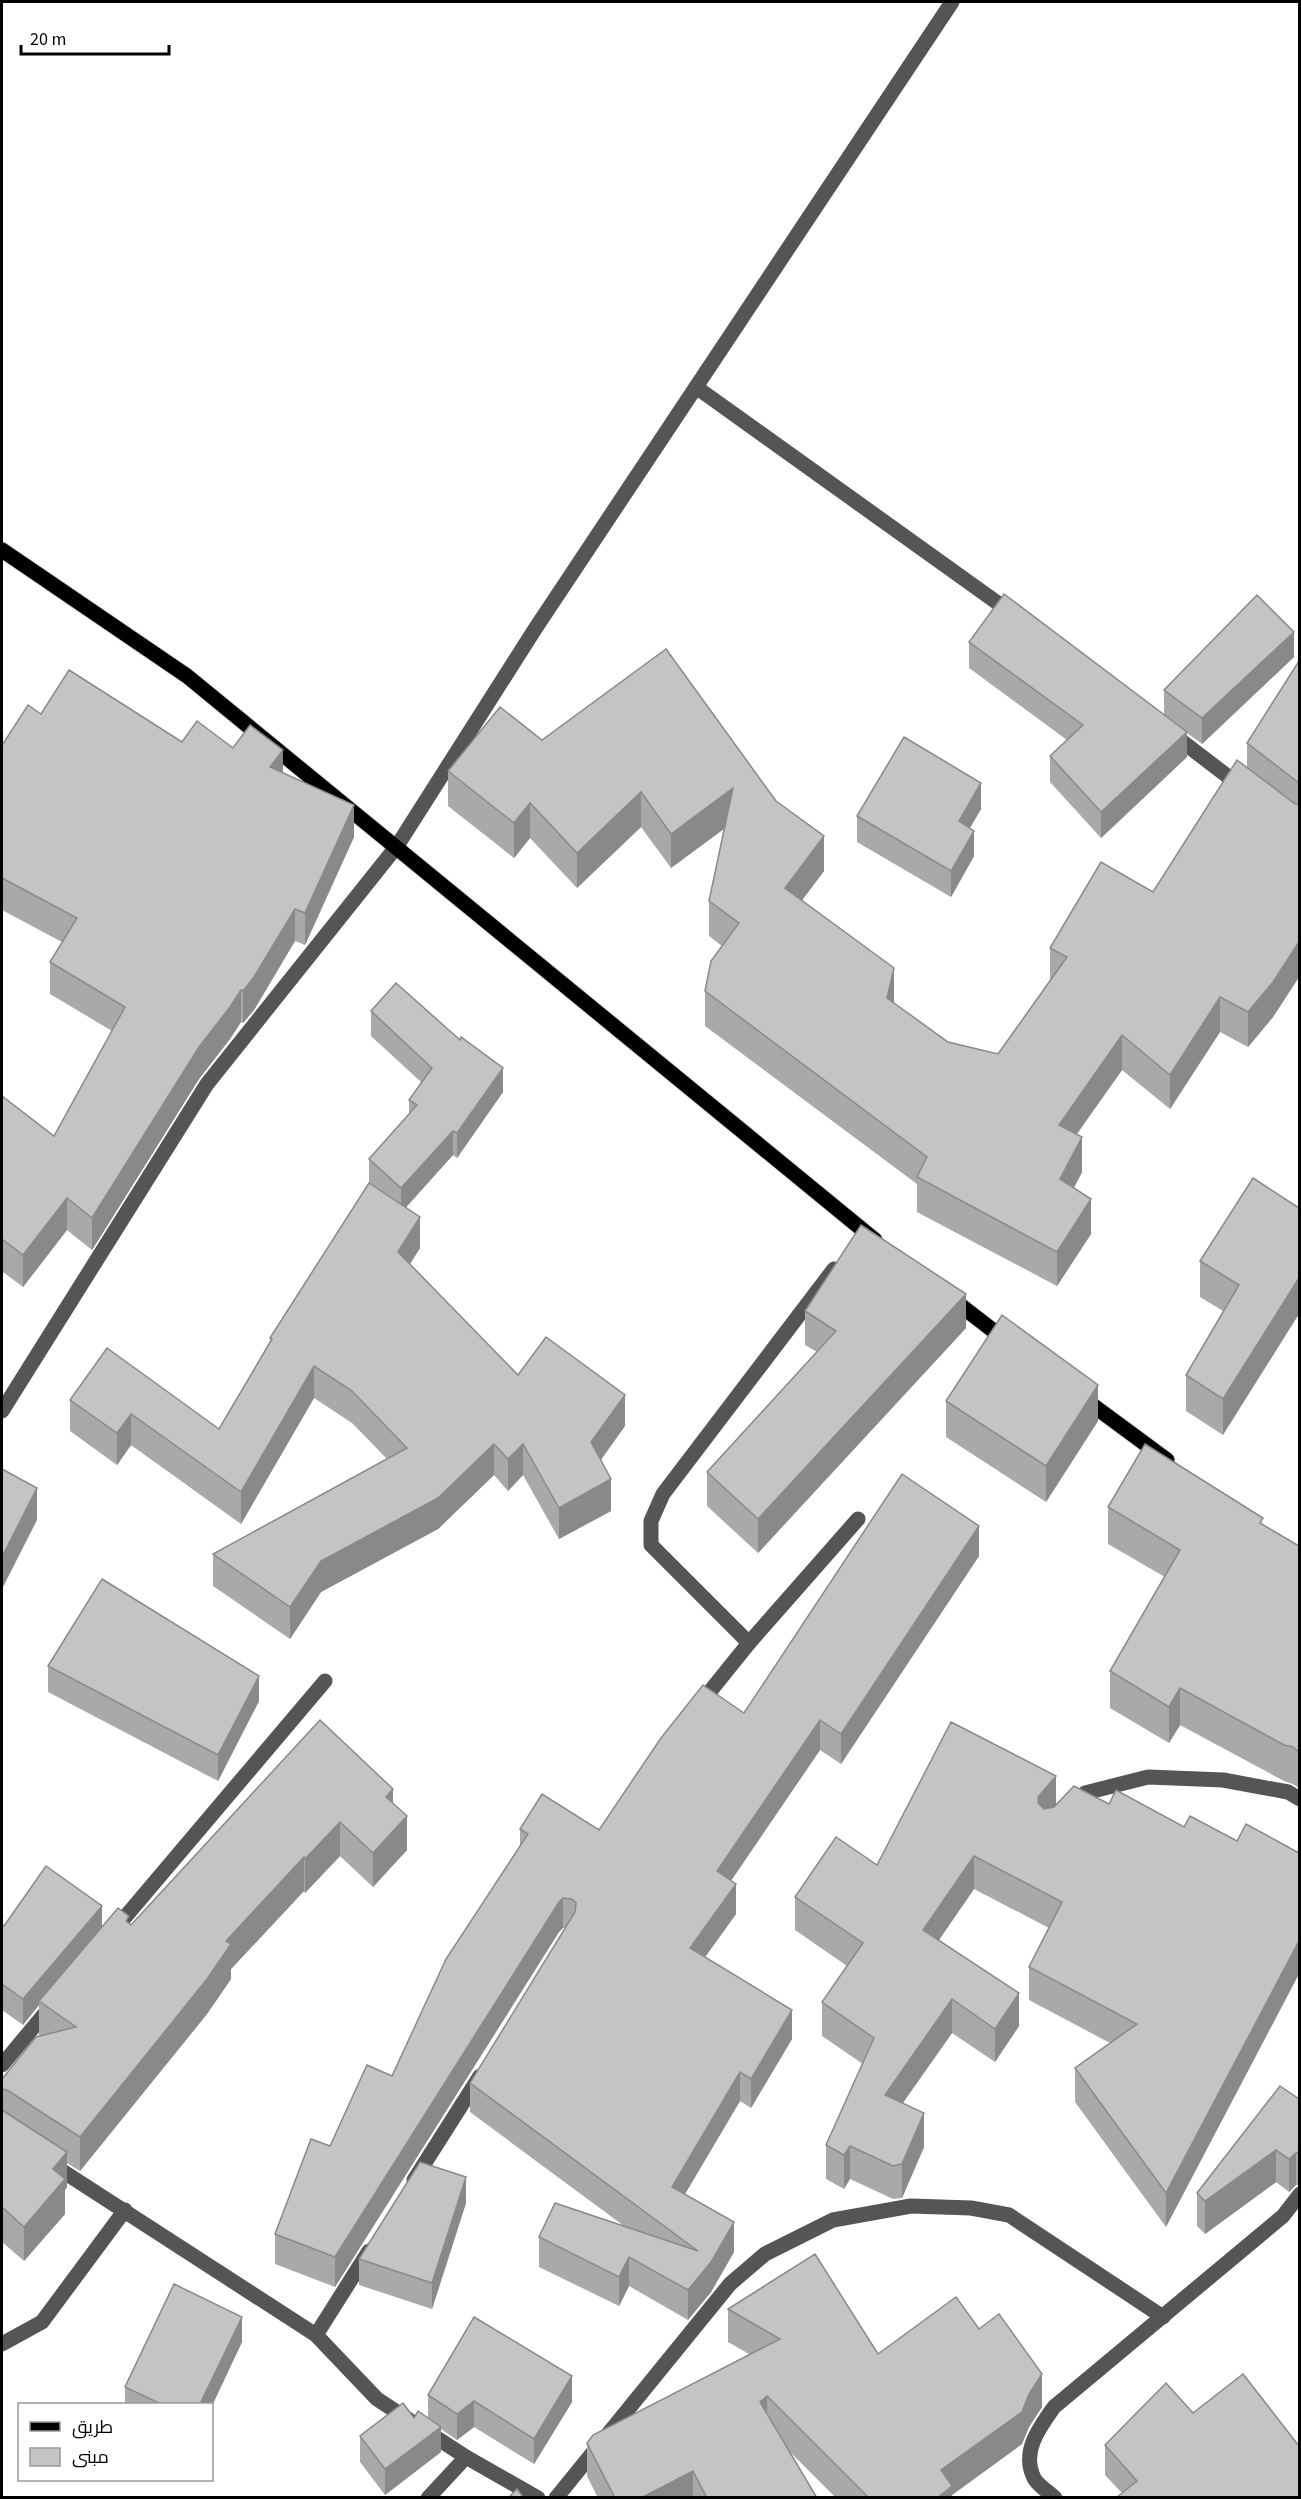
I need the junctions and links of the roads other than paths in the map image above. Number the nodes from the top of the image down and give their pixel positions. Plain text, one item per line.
1 (952, 2) edge
2 (696, 387) junction
3 (2, 550) edge
4 (1024, 623) edge
5 (1157, 723) edge
6 (1252, 794) edge
7 (397, 846) junction
8 (892, 1253) edge
9 (842, 1259) edge
10 (939, 1289) edge
11 (1023, 1353) edge
12 (1071, 1389) edge
13 (2, 1411) edge
14 (1176, 1467) edge
15 (858, 1519) dead end
16 (749, 1643) junction
17 (325, 1681) dead end
18 (690, 1716) edge
19 (1299, 1798) edge
20 (1062, 1817) edge
21 (109, 1937) edge
22 (63, 1992) edge
23 (2, 2065) edge
24 (485, 2067) edge
25 (39, 2157) edge
26 (1299, 2194) edge
27 (404, 2196) edge
28 (125, 2210) junction
29 (379, 2235) edge
30 (1163, 2317) junction
31 (316, 2335) junction
32 (2, 2344) edge
33 (466, 2457) junction
34 (428, 2498) edge
35 (538, 2498) edge
36 (556, 2498) edge
37 (1055, 2498) edge

1 - 2 street
2 - 4 street
2 - 7 street
3 - 7 main road
5 - 6 street
7 - 8 main road
7 - 13 street
9 - 16 street
10 - 11 main road
12 - 14 main road
15 - 16 street
16 - 18 street
17 - 21 street
19 - 20 street
22 - 23 street
24 - 27 street
25 - 28 street
26 - 30 street
28 - 31 street
28 - 32 street
29 - 31 street
30 - 36 street
30 - 37 street
31 - 33 street
33 - 34 street
33 - 35 street

